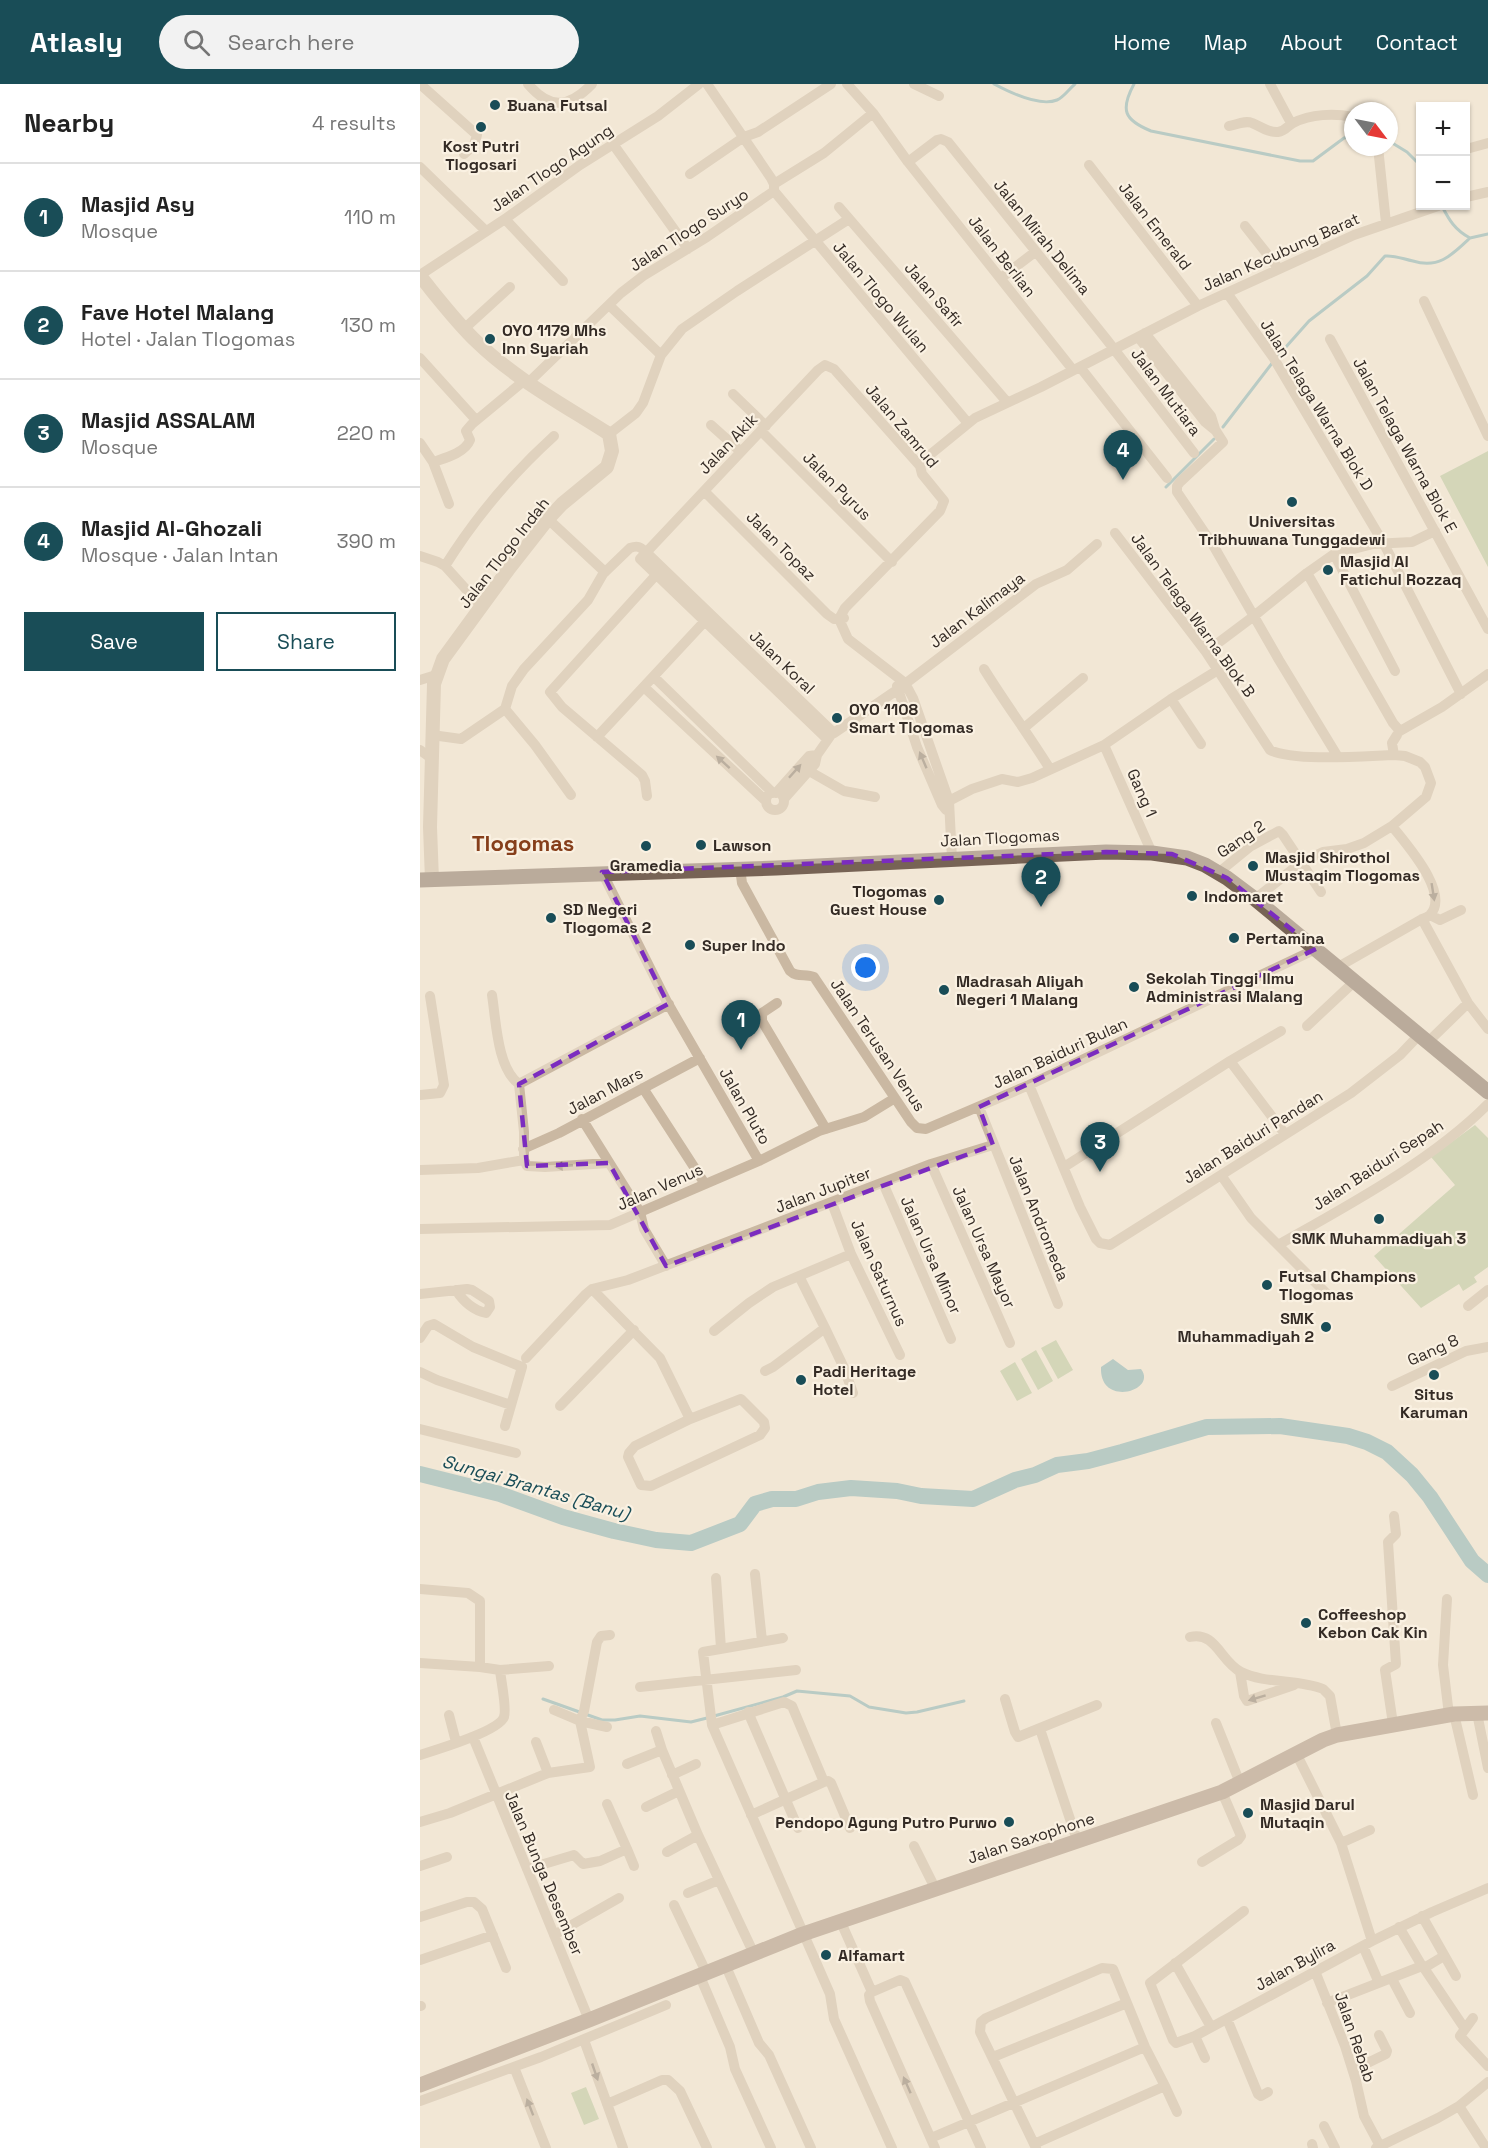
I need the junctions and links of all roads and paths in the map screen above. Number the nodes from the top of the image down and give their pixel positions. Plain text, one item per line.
1 (420, 84) edge
2 (528, 84) edge
3 (592, 84) edge
4 (699, 84) edge
5 (831, 84) edge
6 (847, 84) edge
7 (914, 84) edge
8 (1270, 84) edge
9 (712, 86) edge
10 (939, 96) dead end
11 (873, 113) junction
12 (1344, 116) edge
13 (1291, 123) junction
14 (1229, 126) dead end
15 (744, 137) junction
16 (1488, 143) edge
17 (613, 144) junction
18 (1470, 148) dead end
19 (464, 154) dead end
20 (1379, 156) edge
21 (908, 162) junction
22 (1089, 165) dead end
23 (420, 167) edge
24 (690, 174) dead end
25 (774, 188) junction
26 (1488, 192) edge
27 (1470, 196) edge
28 (839, 207) dead end
29 (1423, 210) edge
30 (505, 219) junction
31 (849, 219) junction
32 (1386, 223) junction
33 (1245, 226) dead end
34 (486, 231) junction
35 (814, 241) junction
36 (688, 249) junction
37 (1035, 252) junction
38 (1279, 269) junction
39 (420, 275) edge
40 (1001, 278) junction
41 (563, 281) dead end
42 (510, 286) dead end
43 (1227, 293) junction
44 (1424, 301) dead end
45 (610, 306) junction
46 (1198, 306) junction
47 (465, 328) junction
48 (1141, 335) junction
49 (1330, 339) dead end
50 (1114, 349) junction
51 (661, 355) junction
52 (420, 358) edge
53 (834, 369) joint
54 (1076, 369) junction
55 (527, 381) junction
56 (733, 394) dead end
57 (1007, 402) junction
58 (476, 420) junction
59 (967, 422) junction
60 (711, 424) dead end
61 (763, 428) junction
62 (609, 434) junction
63 (554, 436) dead end
64 (1488, 436) edge
65 (420, 443) edge
66 (740, 451) junction
67 (1194, 453) dead end
68 (433, 462) junction
69 (920, 466) junction
70 (1167, 478) dead end
71 (704, 491) junction
72 (449, 504) dead end
73 (548, 519) junction
74 (1435, 531) junction
75 (1115, 533) dead end
76 (1097, 544) dead end
77 (1384, 544) junction
78 (646, 552) junction
79 (1334, 554) junction
80 (420, 556) edge
81 (892, 562) junction
82 (445, 566) junction
83 (604, 572) junction
84 (1307, 573) junction
85 (656, 575) junction
86 (482, 607) junction
87 (1254, 616) junction
88 (841, 617) junction
89 (705, 621) junction
90 (1488, 629) edge
91 (1206, 652) junction
92 (984, 669) dead end
93 (1218, 670) junction
94 (1395, 671) dead end
95 (436, 675) junction
96 (1488, 675) edge
97 (654, 677) junction
98 (1083, 678) dead end
99 (420, 680) edge
100 (901, 686) junction
101 (645, 688) junction
102 (1461, 694) junction
103 (1171, 699) junction
104 (505, 709) junction
105 (1024, 728) junction
106 (1399, 733) junction
107 (432, 735) junction
108 (830, 736) junction
109 (597, 737) junction
110 (717, 737) junction
111 (1201, 744) dead end
112 (1104, 745) junction
113 (707, 748) junction
114 (425, 754) edge
115 (817, 755) junction
116 (1400, 756) junction
117 (1338, 757) junction
118 (1050, 769) junction
119 (809, 771) junction
120 (571, 795) dead end
121 (647, 796) dead end
122 (775, 796) junction
123 (875, 796) dead end
124 (947, 806) junction
125 (1392, 826) junction
126 (1152, 853) junction
127 (952, 855) junction
128 (1302, 862) junction
129 (740, 868) junction
130 (602, 872) junction
131 (1218, 873) junction
132 (426, 880) edge
133 (1321, 892) dead end
134 (1255, 899) junction
135 (1461, 910) dead end
136 (1426, 917) junction
137 (1316, 949) junction
138 (1338, 967) junction
139 (1355, 981) junction
140 (492, 995) dead end
141 (430, 996) dead end
142 (777, 1003) dead end
143 (669, 1004) junction
144 (1468, 1004) junction
145 (1307, 1026) dead end
146 (1488, 1029) edge
147 (1281, 1031) dead end
148 (1423, 1038) junction
149 (700, 1058) junction
150 (1230, 1061) junction
151 (519, 1084) junction
152 (1029, 1085) junction
153 (643, 1088) junction
154 (1488, 1094) edge
155 (420, 1095) edge
156 (896, 1098) junction
157 (979, 1107) junction
158 (582, 1119) junction
159 (940, 1123) joint
160 (826, 1129) junction
161 (1285, 1134) junction
162 (993, 1144) junction
163 (524, 1154) junction
164 (759, 1161) junction
165 (609, 1163) junction
166 (931, 1164) junction
167 (1064, 1167) junction
168 (420, 1170) edge
169 (1221, 1175) junction
170 (883, 1183) junction
171 (705, 1184) junction
172 (832, 1203) junction
173 (640, 1212) junction
174 (420, 1229) edge
175 (1278, 1245) junction
176 (851, 1254) junction
177 (666, 1266) junction
178 (799, 1276) junction
179 (592, 1289) junction
180 (456, 1290) dead end
181 (1488, 1290) edge
182 (420, 1294) edge
183 (1327, 1294) dead end
184 (1058, 1304) dead end
185 (1468, 1306) dead end
186 (825, 1328) junction
187 (634, 1329) junction
188 (714, 1331) dead end
189 (420, 1338) edge
190 (951, 1339) dead end
191 (1010, 1343) dead end
192 (1488, 1347) edge
193 (900, 1355) dead end
194 (526, 1358) dead end
195 (765, 1371) dead end
196 (420, 1372) edge
197 (1392, 1386) dead end
198 (853, 1393) dead end
199 (511, 1405) junction
200 (560, 1406) dead end
201 (690, 1419) junction
202 (505, 1426) dead end
203 (420, 1429) edge
204 (516, 1453) dead end
205 (1394, 1516) dead end
206 (755, 1574) dead end
207 (716, 1578) dead end
208 (420, 1589) edge
209 (1447, 1599) dead end
210 (610, 1635) dead end
211 (1190, 1637) dead end
212 (783, 1638) dead end
213 (762, 1641) junction
214 (721, 1648) junction
215 (420, 1663) edge
216 (549, 1666) dead end
217 (480, 1667) junction
218 (500, 1670) junction
219 (796, 1670) dead end
220 (1240, 1671) junction
221 (706, 1681) junction
222 (1296, 1684) junction
223 (640, 1687) dead end
224 (1005, 1699) dead end
225 (1097, 1705) dead end
226 (555, 1710) dead end
227 (748, 1712) junction
228 (1483, 1713) edge
229 (1452, 1714) junction
230 (449, 1715) dead end
231 (582, 1717) junction
232 (711, 1719) junction
233 (1216, 1723) dead end
234 (1393, 1724) junction
235 (607, 1727) dead end
236 (1040, 1729) junction
237 (657, 1731) dead end
238 (1337, 1735) junction
239 (473, 1737) junction
240 (456, 1742) junction
241 (536, 1742) dead end
242 (662, 1750) junction
243 (420, 1755) edge
244 (1297, 1755) junction
245 (627, 1764) dead end
246 (696, 1764) dead end
247 (1488, 1768) edge
248 (548, 1773) junction
249 (672, 1775) junction
250 (824, 1782) junction
251 (1240, 1783) junction
252 (679, 1791) junction
253 (1222, 1792) junction
254 (495, 1794) junction
255 (1473, 1795) dead end
256 (786, 1800) junction
257 (607, 1804) dead end
258 (645, 1807) dead end
259 (751, 1815) junction
260 (420, 1822) edge
261 (798, 1828) dead end
262 (850, 1828) dead end
263 (1370, 1830) dead end
264 (698, 1835) junction
265 (1077, 1840) junction
266 (1341, 1843) junction
267 (914, 1846) dead end
268 (627, 1849) junction
269 (667, 1852) dead end
270 (447, 1857) dead end
271 (1202, 1862) dead end
272 (420, 1866) edge
273 (634, 1866) dead end
274 (527, 1869) junction
275 (719, 1880) junction
276 (935, 1888) junction
277 (1488, 1888) edge
278 (688, 1893) dead end
279 (619, 1899) dead end
280 (674, 1905) dead end
281 (1244, 1911) dead end
282 (1422, 1916) junction
283 (420, 1917) edge
284 (840, 1920) junction
285 (1399, 1927) junction
286 (802, 1934) junction
287 (493, 1935) junction
288 (554, 1935) junction
289 (1367, 1943) junction
290 (754, 1954) junction
291 (1444, 1956) junction
292 (420, 1960) edge
293 (1175, 1963) junction
294 (725, 1964) junction
295 (1423, 1967) junction
296 (506, 1968) dead end
297 (1315, 1971) junction
298 (703, 1973) junction
299 (1456, 1976) dead end
300 (1392, 1979) junction
301 (1379, 1983) junction
302 (872, 1992) junction
303 (1126, 2003) junction
304 (1327, 2003) junction
305 (666, 2005) dead end
306 (1410, 2013) dead end
307 (1473, 2018) dead end
308 (1227, 2019) junction
309 (589, 2020) junction
310 (1211, 2027) junction
311 (1379, 2035) dead end
312 (1463, 2035) junction
313 (1195, 2036) junction
314 (541, 2038) junction
315 (584, 2040) junction
316 (1145, 2047) junction
317 (546, 2055) junction
318 (993, 2058) junction
319 (1205, 2058) dead end
320 (1488, 2066) edge
321 (514, 2067) junction
322 (1353, 2070) junction
323 (1488, 2082) edge
324 (420, 2085) edge
325 (1165, 2086) junction
326 (1268, 2092) dead end
327 (420, 2101) edge
328 (1013, 2102) junction
329 (607, 2104) junction
330 (1459, 2106) junction
331 (1177, 2112) dead end
332 (969, 2122) junction
333 (1324, 2127) dead end
334 (933, 2143) edge
335 (1397, 2143) edge
336 (1035, 2146) edge
337 (1378, 2147) edge
338 (546, 2148) edge
339 (623, 2148) edge
340 (707, 2148) edge
341 (771, 2148) edge
342 (811, 2148) edge
343 (892, 2148) edge
344 (981, 2148) edge
345 (1335, 2148) edge
346 (1486, 2148) edge

1 - 19 street
2 - 3 street
4 - 17 street, Jalan Tlogo Agung
5 - 15 street
6 - 11 street, Jalan Berlian
7 - 10 street
8 - 13 street
9 - 15 street
11 - 21 street, Jalan Berlian
11 - 25 street, Jalan Tlogo Suryo
12 - 13 street
13 - 14 street
15 - 24 street
15 - 25 street
16 - 18 street
17 - 30 street, Jalan Tlogo Agung
17 - 36 street
20 - 32 street
21 - 37 street, Jalan Mirah Delima
21 - 40 street, Jalan Berlian
22 - 46 street, Jalan Emerald
23 - 34 street
25 - 35 street, Jalan Tlogo Wulan
25 - 36 street, Jalan Tlogo Suryo
26 - 27 street
28 - 31 street, Jalan Safir
29 - 32 street, Jalan Kecubung Barat
30 - 34 street, Jalan Tlogo Agung
30 - 41 street
31 - 35 street
31 - 57 street, Jalan Safir
32 - 38 street, Jalan Kecubung Barat
33 - 38 street
34 - 39 street, Jalan Tlogo Agung
35 - 51 street
35 - 59 street, Jalan Tlogo Wulan
36 - 45 street, Jalan Tlogo Suryo
37 - 40 street
37 - 50 street, Jalan Mirah Delima
38 - 43 street, Jalan Kecubung Barat
39 - 47 street
40 - 54 street, Jalan Berlian
42 - 47 street
43 - 46 street, Jalan Kecubung Barat
43 - 77 street, Jalan Telaga Warna Blok D
44 - 64 street
45 - 51 street
45 - 55 street, Jalan Tlogo Suryo
46 - 48 street, Jalan Kecubung Barat
47 - 55 street
48 - 50 street, Jalan Kecubung Barat
48 - 87 street
49 - 74 street, Jalan Telaga Warna Blok E
50 - 54 street, Jalan Kecubung Barat
50 - 67 street, Jalan Mutiara
51 - 62 street
52 - 58 street
53 - 61 street, Jalan Akik
53 - 69 street, Jalan Zamrud
54 - 57 street, Jalan Kecubung Barat
54 - 70 street, Jalan Berlian
55 - 58 street, Jalan Tlogo Suryo
55 - 62 street
56 - 61 street, Jalan Pyrus
57 - 59 street, Jalan Kecubung Barat
58 - 68 street
59 - 69 street, Jalan Kecubung Barat
60 - 66 street
61 - 66 street, Jalan Akik
61 - 81 street, Jalan Pyrus
62 - 73 street, Jalan Tlogo Indah
63 - 82 street
65 - 68 street
66 - 71 street, Jalan Akik
68 - 72 street
69 - 81 street, Jalan Zamrud
71 - 78 street, Jalan Akik
71 - 88 street, Jalan Topaz
73 - 83 street
73 - 86 street, Jalan Tlogo Indah
74 - 77 street
74 - 90 street, Jalan Telaga Warna Blok E
75 - 91 street, Jalan Telaga Warna Blok B
76 - 100 street, Jalan Kalimaya
77 - 79 street
77 - 102 street, Jalan Telaga Warna Blok D
78 - 83 street
78 - 85 street
78 - 108 street, Jalan Koral
79 - 84 street
79 - 94 street
80 - 82 street
81 - 88 street
82 - 86 street
83 - 104 street
84 - 87 street
84 - 106 street
85 - 89 street
85 - 109 street
86 - 95 street, Jalan Tlogo Indah
87 - 91 street
87 - 117 street
88 - 100 street, Jalan Topaz
89 - 97 street
89 - 108 street
91 - 93 street, Jalan Telaga Warna Blok B
92 - 105 street
93 - 103 street
93 - 117 street, Jalan Telaga Warna Blok B
95 - 99 street
95 - 107 street, Jalan Tlogo Indah
96 - 102 street
97 - 101 street
97 - 110 street
98 - 105 street
100 - 108 street
100 - 124 street
101 - 109 street
101 - 113 street
102 - 106 street
103 - 111 street
103 - 112 street
104 - 107 street
104 - 120 street
105 - 118 street
106 - 116 street
107 - 114 street, Jalan Tlogo Indah
108 - 115 street
109 - 121 street
110 - 113 street
110 - 122 street
112 - 118 street
112 - 126 street, Gang 1
122 -> 113 street
114 - 132 street, Jalan Tlogo Indah
115 - 119 street
122 -> 115 street
116 - 117 street
116 - 125 street
118 - 124 street
119 - 122 street
119 - 123 street
124 - 127 street
125 - 128 street
125 -> 136 street
126 - 127 main road, Jalan Tlogomas
126 - 131 main road, Jalan Tlogomas
127 - 129 main road, Jalan Tlogomas
128 - 131 street, Gang 2
128 - 133 street
128 - 134 street
129 - 130 main road, Jalan Tlogomas
129 - 156 street, Jalan Terusan Venus
130 - 132 main road, Jalan Tlogomas
130 - 143 street, Jalan Pluto
131 - 134 main road, Jalan Tlogomas
134 - 137 main road, Jalan Tlogomas
135 - 136 street
136 - 138 street
136 - 144 street
137 - 138 main road, Jalan Tlogomas
137 - 152 street, Jalan Baiduri Bulan
138 - 139 main road, Jalan Tlogomas
139 - 145 street
139 - 148 main road, Jalan Tlogomas
140 - 151 street
141 - 155 street
142 - 160 street
143 - 149 street, Jalan Pluto
143 - 151 street
144 - 146 street
144 - 148 street, Jalan Baiduri Pandan
147 - 150 street
148 - 154 main road, Jalan Tlogomas
148 - 161 street, Jalan Baiduri Pandan
149 - 153 street, Jalan Mars
149 - 164 street, Jalan Pluto
150 - 161 street
150 - 167 street
151 - 163 street
152 - 157 street, Jalan Baiduri Bulan
152 - 167 street
153 - 158 street, Jalan Mars
153 - 171 street
154 - 175 street, Jalan Baiduri Sepah
156 - 159 street, Jalan Terusan Venus
156 - 160 street, Jalan Venus
157 - 159 street, Jalan Baiduri Bulan
157 - 162 street, Jalan Baiduri Bulan
158 - 163 street, Jalan Mars
158 - 165 street
160 - 164 street, Jalan Venus
161 - 169 street, Jalan Baiduri Pandan
162 - 166 street, Jalan Jupiter
162 - 184 street, Jalan Andromeda
165 -> 163 street
163 - 168 street
164 - 171 street, Jalan Venus
165 - 173 street
166 - 170 street, Jalan Jupiter
166 - 191 street, Jalan Ursa Mayor
167 - 169 street, Jalan Baiduri Pandan
169 - 175 street
170 - 172 street, Jalan Jupiter
170 - 190 street, Jalan Ursa Minor
171 - 173 street, Jalan Venus
172 - 176 street, Jalan Saturnus
172 - 177 street, Jalan Jupiter
173 - 174 street, Jalan Venus
173 - 177 street
175 - 183 street
176 - 178 street
176 - 193 street, Jalan Saturnus
177 - 179 street, Jalan Jupiter
178 - 186 street
178 - 188 street
179 - 187 street
179 - 194 street
180 - 182 street
181 - 185 street
186 - 195 street
186 - 198 street
187 - 200 street
187 - 201 street
189 - 199 street
192 - 197 street, Gang 8
196 - 199 street
199 - 202 street
201 - 201 street
203 - 204 street
205 - 234 street
206 - 213 street
207 - 214 street
208 - 217 street
209 - 229 street
210 - 231 street
211 - 220 street
212 - 213 street
213 - 214 street
214 - 221 street
215 - 217 street
216 - 218 street
217 - 218 street
218 - 239 street
219 - 221 street
220 - 222 street
222 -> 220 street
221 - 223 street
221 - 232 street
222 - 238 street
224 - 236 street
225 - 236 street
226 - 231 street
227 - 232 street
227 - 250 street
227 - 256 street
228 - 229 main road, Jalan Saxophone
228 - 247 street
229 - 234 main road, Jalan Saxophone
229 - 255 street
230 - 240 street
231 - 235 street
231 - 248 street
232 - 259 street
233 - 251 street
234 - 238 main road, Jalan Saxophone
236 - 265 street
237 - 242 street
238 - 244 main road, Jalan Saxophone
239 - 240 street
239 - 254 street, Jalan Bunga Desember
240 - 243 street
241 - 248 street
242 - 245 street
242 - 249 street
244 - 251 main road, Jalan Saxophone
244 - 266 street
246 - 249 street
248 - 254 street
249 - 252 street
250 - 256 street
250 - 262 street
251 - 253 main road, Jalan Saxophone
252 - 258 street
252 - 264 street
253 - 265 main road, Jalan Saxophone
253 - 271 street
254 - 260 street
254 - 274 street, Jalan Bunga Desember
256 - 259 street
256 - 261 street
257 - 268 street
259 - 286 street
263 - 266 street
264 - 269 street
264 - 275 street
265 - 276 main road, Jalan Saxophone
266 - 289 street
267 - 276 street
268 - 273 street
268 - 274 street
270 - 272 street
274 - 288 street, Jalan Bunga Desember
275 - 278 street
275 - 290 street
276 - 284 main road, Jalan Saxophone
277 - 282 street, Jalan Bylira
279 - 288 street
280 - 298 street
281 - 293 street
282 - 285 street, Jalan Bylira
282 - 291 street
283 - 287 street
284 - 286 main road, Jalan Saxophone
284 - 302 street
285 - 289 street, Jalan Bylira
285 - 295 street
286 - 290 main road, Jalan Saxophone
286 - 343 street
287 - 292 street
287 - 296 street
288 - 309 street, Jalan Bunga Desember
289 - 297 street, Jalan Bylira
289 - 301 street
290 - 294 main road, Jalan Saxophone
291 - 295 street
291 - 299 street
293 - 310 street
293 - 313 street
294 - 298 main road, Jalan Saxophone
294 - 342 street
295 - 300 street
295 - 312 street
297 - 304 street, Jalan Rebab
297 - 308 street, Jalan Bylira
298 - 309 main road, Jalan Saxophone
298 - 341 street
300 - 301 street
300 - 306 street
301 - 304 street
302 - 332 street
334 -> 302 street
303 - 316 street
303 - 318 street
303 - 318 street
304 - 322 street, Jalan Rebab
305 - 315 street
307 - 312 street
308 - 310 street, Jalan Bylira
308 - 326 street
309 - 314 main road, Jalan Saxophone
310 - 313 street, Jalan Bylira
311 - 322 street
312 - 320 street
313 - 319 street
314 - 317 street
314 - 324 main road, Jalan Saxophone
315 - 317 street
315 -> 329 street
316 - 325 street
316 - 328 street
317 - 321 street
318 - 328 street
321 - 327 street
338 -> 321 street
322 - 337 street, Jalan Rebab
323 - 330 street
325 - 331 street
325 - 336 street
328 - 332 street
328 - 336 street
329 - 339 street
329 - 340 street
330 - 335 street
330 - 346 street
332 - 334 street
332 - 344 street
333 - 345 street
335 - 337 street

